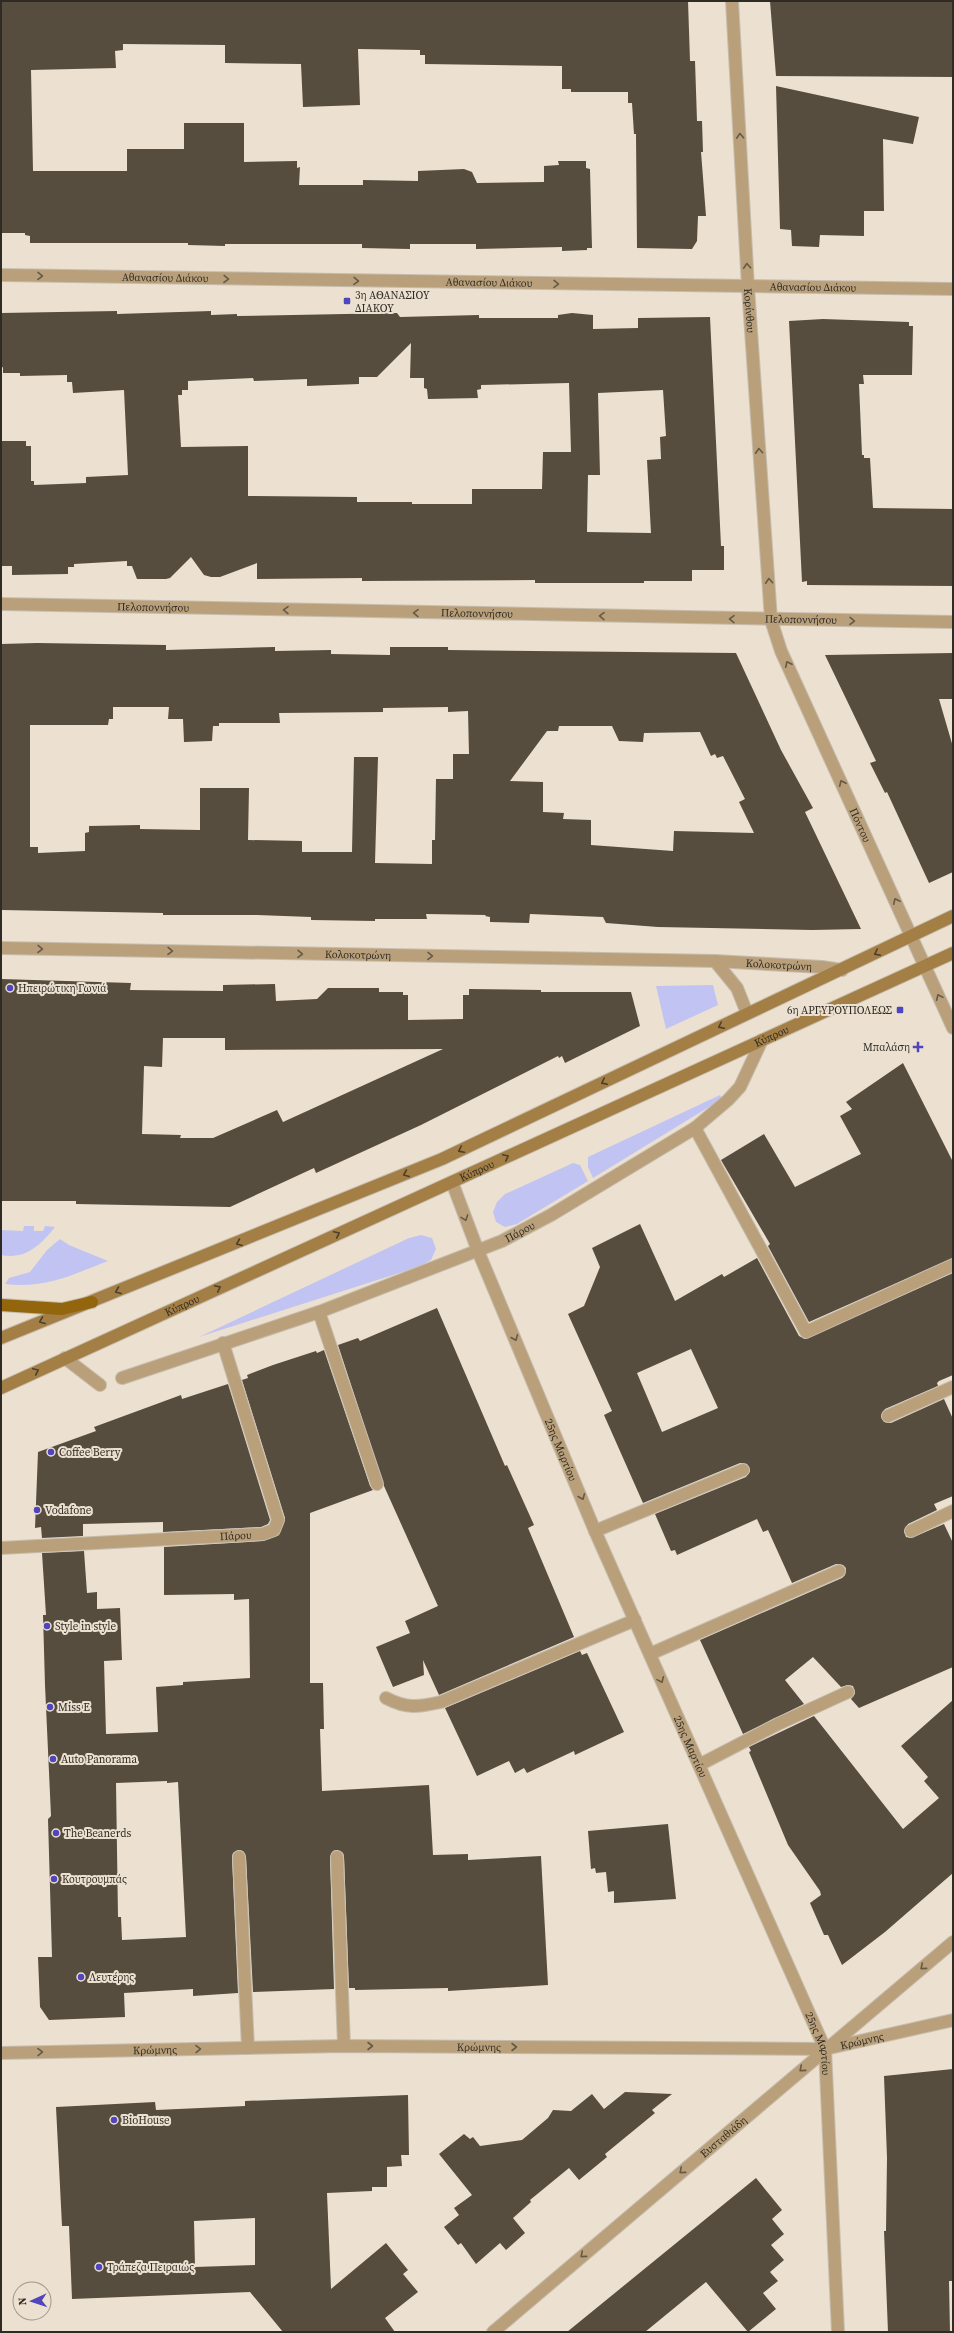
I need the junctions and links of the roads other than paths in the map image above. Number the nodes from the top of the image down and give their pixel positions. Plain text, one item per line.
1 (732, 1) edge
2 (1, 275) edge
3 (748, 287) junction
4 (953, 289) edge
5 (1, 604) edge
6 (771, 620) junction
7 (953, 622) edge
8 (953, 916) edge
9 (912, 936) junction
10 (1, 948) edge
11 (953, 953) edge
12 (715, 961) junction
13 (925, 966) junction
14 (842, 970) junction
15 (747, 1013) junction
16 (953, 1028) edge
17 (762, 1040) junction
18 (695, 1128) junction
19 (452, 1182) junction
20 (478, 1251) junction
21 (953, 1265) edge
22 (92, 1302) junction
23 (1, 1305) edge
24 (319, 1312) junction
25 (1, 1338) edge
26 (223, 1343) junction
27 (65, 1358) junction
28 (122, 1378) dead end
29 (100, 1385) dead end
30 (953, 1387) edge
31 (1, 1388) edge
32 (888, 1416) dead end
33 (743, 1470) dead end
34 (377, 1484) dead end
35 (953, 1511) edge
36 (595, 1531) junction
37 (911, 1531) dead end
38 (1, 1548) edge
39 (839, 1572) dead end
40 (635, 1620) junction
41 (650, 1654) junction
42 (848, 1692) dead end
43 (386, 1698) dead end
44 (699, 1765) junction
45 (239, 1857) dead end
46 (337, 1858) dead end
47 (953, 1942) edge
48 (953, 2020) edge
49 (344, 2046) junction
50 (248, 2048) junction
51 (825, 2049) junction
52 (1, 2053) edge
53 (493, 2332) edge
54 (838, 2332) edge

3 -> 1 street, Κορίνθου
2 -> 3 street, Αθανασίου Διάκου
3 - 4 street, Αθανασίου Διάκου
6 -> 3 street, Κορίνθου
6 -> 5 street, Πελοποννήσου
6 -> 7 street, Πελοποννήσου
9 -> 6 street, Πόντου
8 - 9 main road
9 - 13 street, Πόντου
9 -> 14 main road
10 -> 12 street, Κολοκοτρώνη
11 - 13 main road, Κύπρου
12 - 14 street, Κολοκοτρώνη
12 - 15 street
16 -> 13 street, Πόντου
13 - 17 main road, Κύπρου
14 - 15 main road
15 -> 22 main road
17 - 18 street, Πάρου
19 -> 17 main road, Κύπρου
18 - 20 street, Πάρου
18 - 21 street
19 -> 20 street, 25ης Μαρτίου
27 -> 19 main road, Κύπρου
20 - 24 street, Πάρου
20 -> 36 street, 25ης Μαρτίου
22 - 23 main road
22 -> 25 main road
24 - 26 street, Πάρου
24 - 34 street
26 - 28 street, Πάρου
26 - 38 street, Πάρου
27 - 29 street
31 -> 27 main road, Κύπρου
30 - 32 street
33 - 36 street
35 - 37 street
36 - 40 street, 25ης Μαρτίου
39 - 41 street
40 - 41 street, 25ης Μαρτίου
40 - 43 street
41 -> 44 street, 25ης Μαρτίου
42 - 44 street
44 - 51 street, 25ης Μαρτίου
45 - 50 street
46 - 49 street
47 -> 51 street, Ευσταθιάδη
48 - 51 street, Κρώμνης
49 - 50 street, Κρώμνης
49 -> 51 street, Κρώμνης
52 -> 50 street, Κρώμνης
51 -> 53 street, Ευσταθιάδη
51 - 54 street, 25ης Μαρτίου

